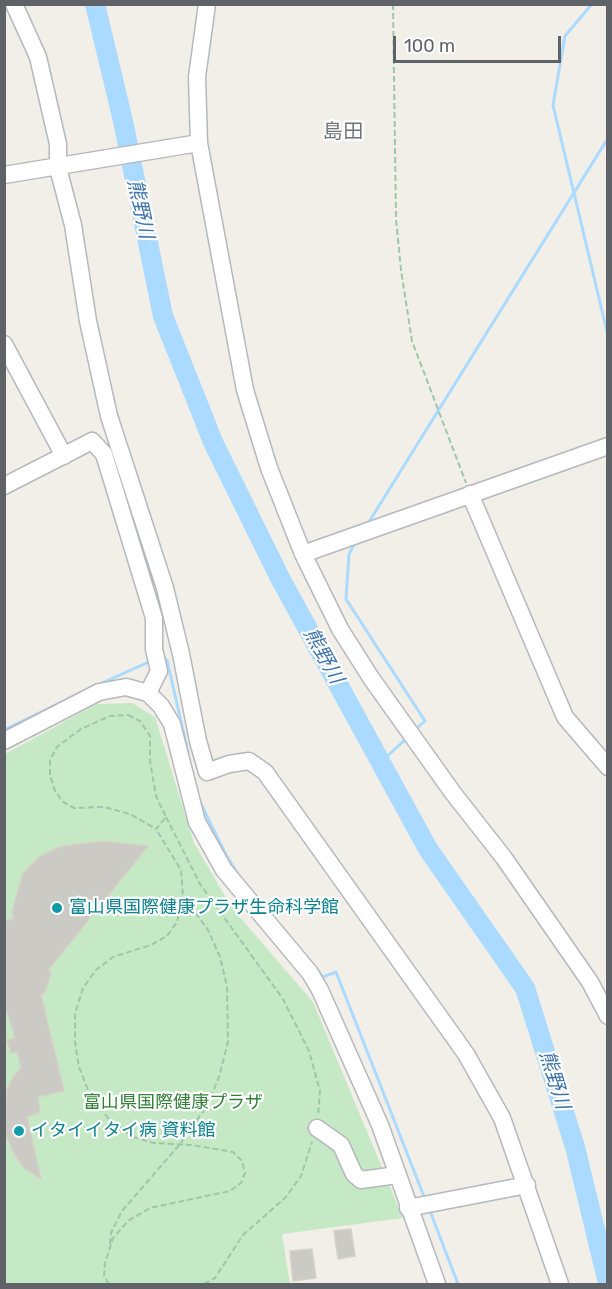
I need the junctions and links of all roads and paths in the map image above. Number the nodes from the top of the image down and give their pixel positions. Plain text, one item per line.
1 (14, 4) edge
2 (207, 4) edge
3 (393, 4) edge
4 (191, 145) junction
5 (66, 166) junction
6 (4, 175) edge
7 (4, 344) edge
8 (608, 446) edge
9 (64, 456) junction
10 (4, 486) edge
11 (471, 494) junction
12 (303, 554) junction
13 (148, 693) junction
14 (4, 741) edge
15 (608, 766) edge
16 (166, 817) junction
17 (156, 829) junction
18 (183, 897) junction
19 (608, 1016) edge
20 (317, 1128) junction
21 (180, 1144) junction
22 (397, 1175) junction
23 (527, 1185) junction
24 (408, 1209) junction
25 (110, 1250) junction
26 (109, 1284) edge
27 (204, 1284) edge
28 (437, 1284) edge
29 (560, 1284) edge

1 - 5 street
2 - 4 street
3 - 11 path
4 - 5 street
4 - 12 street
5 - 6 street
5 - 23 street
7 - 9 street
8 - 11 street
9 - 10 street
9 - 13 street
11 - 12 street
11 - 15 street
12 - 19 street
13 - 14 street
13 - 22 street
16 - 17 path
16 - 17 path
16 - 20 path
17 - 18 path
18 - 21 path
18 - 21 path
20 - 22 street
20 - 27 path
21 - 25 path
21 - 25 path
22 - 24 street
23 - 24 street
23 - 29 street
24 - 28 street
25 - 26 path

